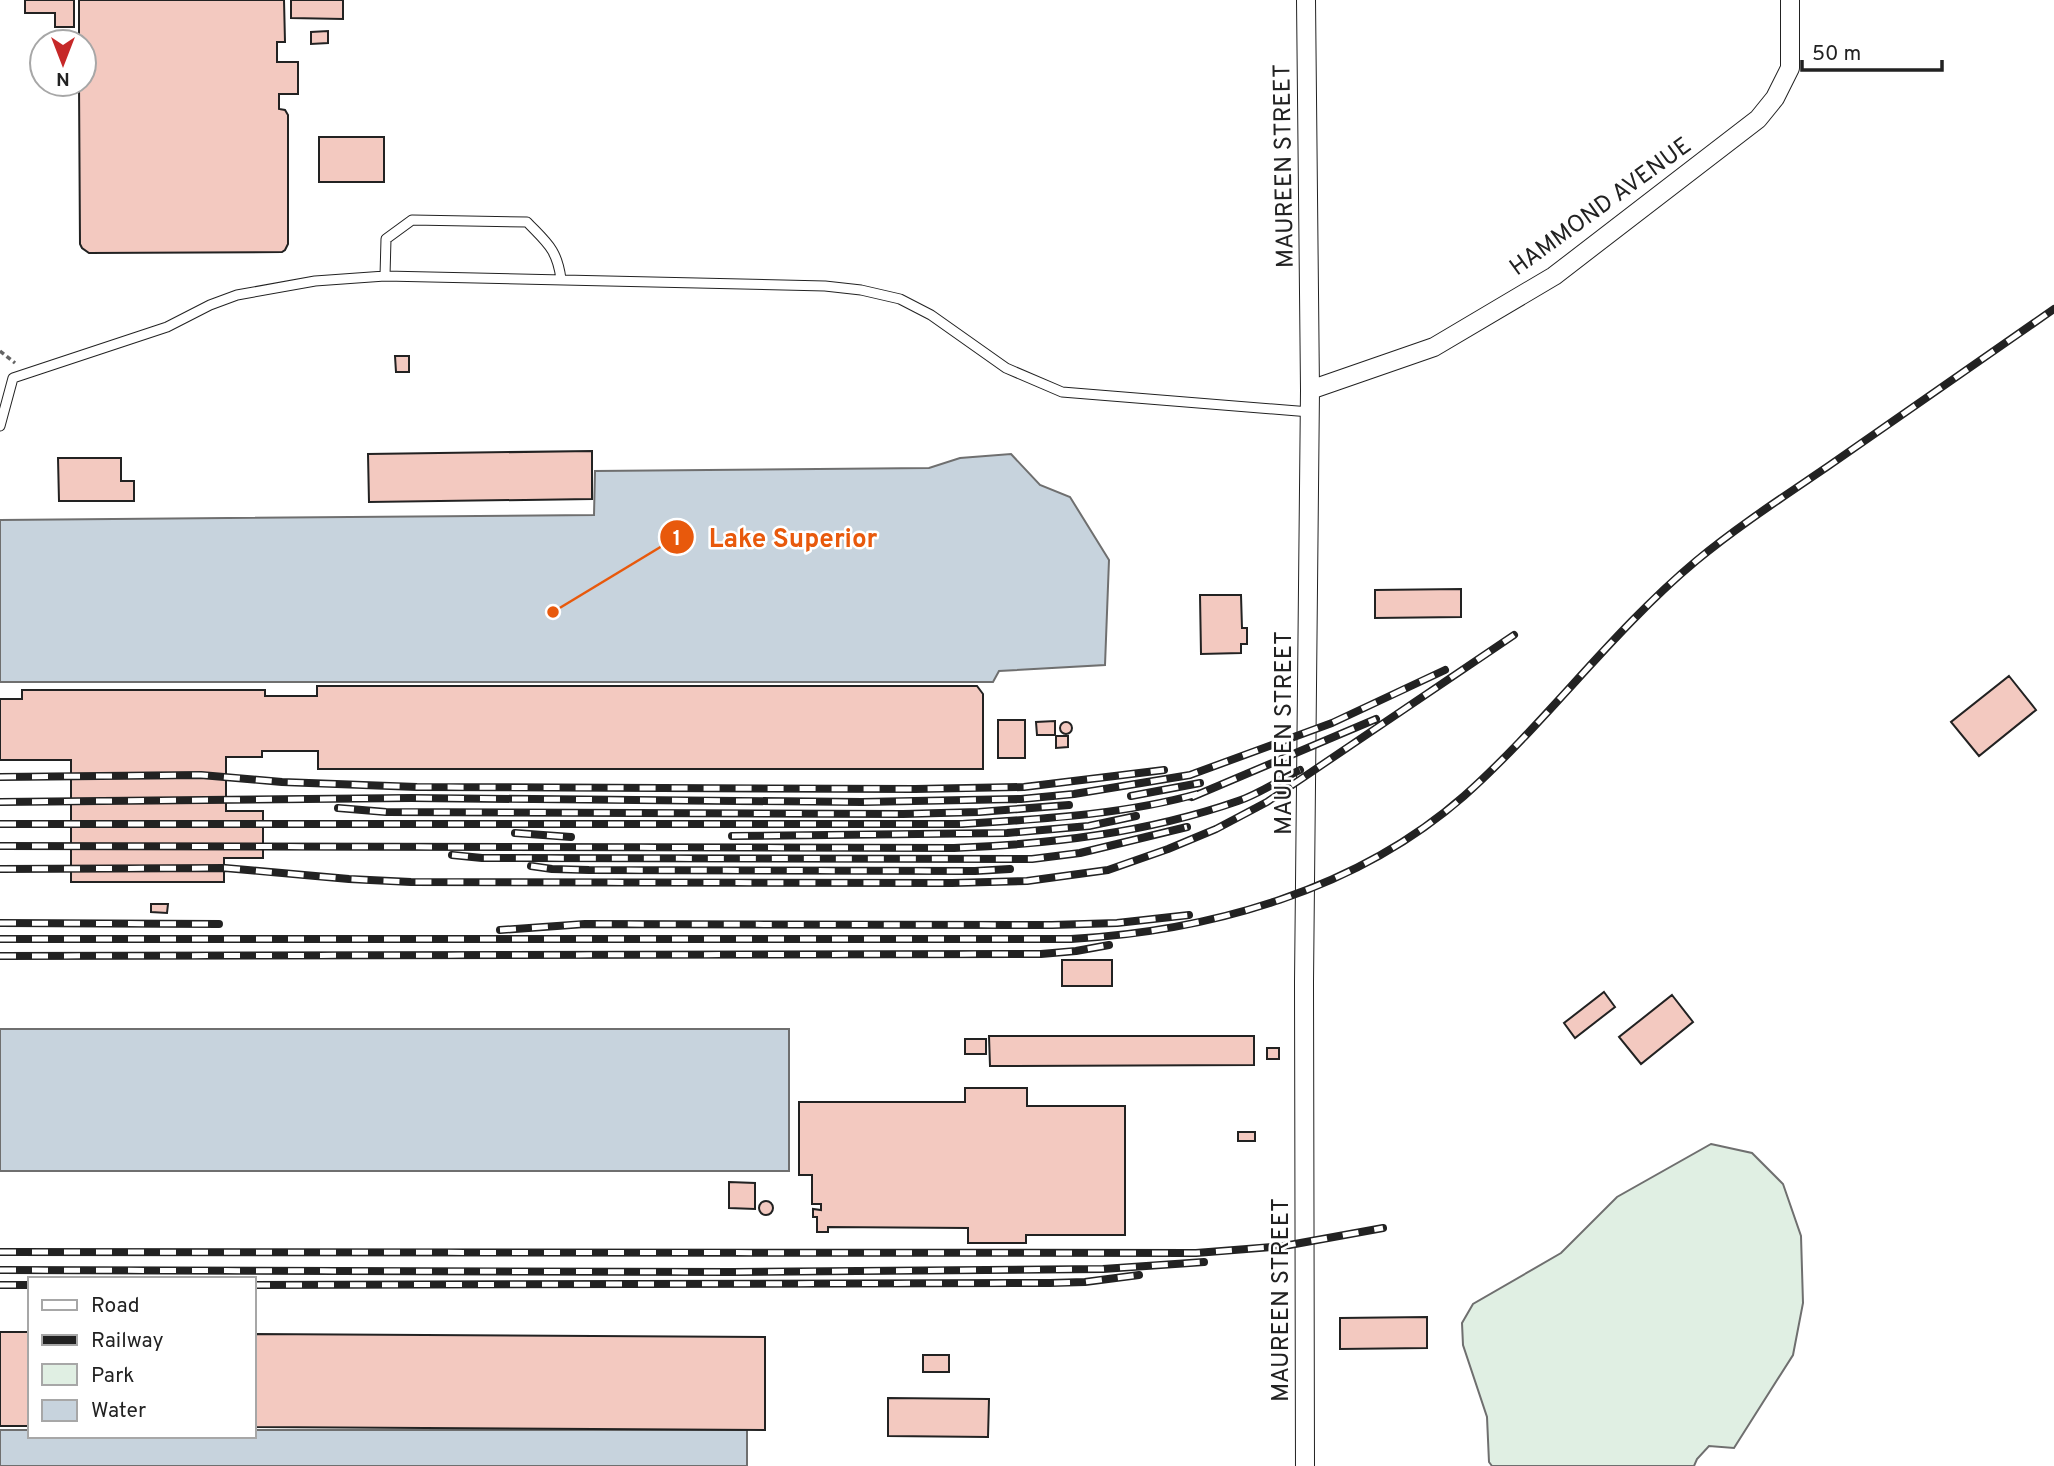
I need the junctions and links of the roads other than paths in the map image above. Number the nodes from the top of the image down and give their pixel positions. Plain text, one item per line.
1 (1306, 0) edge
2 (1790, 0) edge
3 (384, 276) junction
4 (561, 279) junction
5 (1310, 390) junction
6 (1310, 412) junction
7 (0, 426) edge
8 (1305, 1466) edge

1 - 5 street, MAUREEN STREET
2 - 5 street, HAMMOND AVENUE
3 - 4 lane
3 - 4 lane
3 - 7 lane
4 - 6 lane
5 - 6 street, MAUREEN STREET
6 - 8 street, MAUREEN STREET

